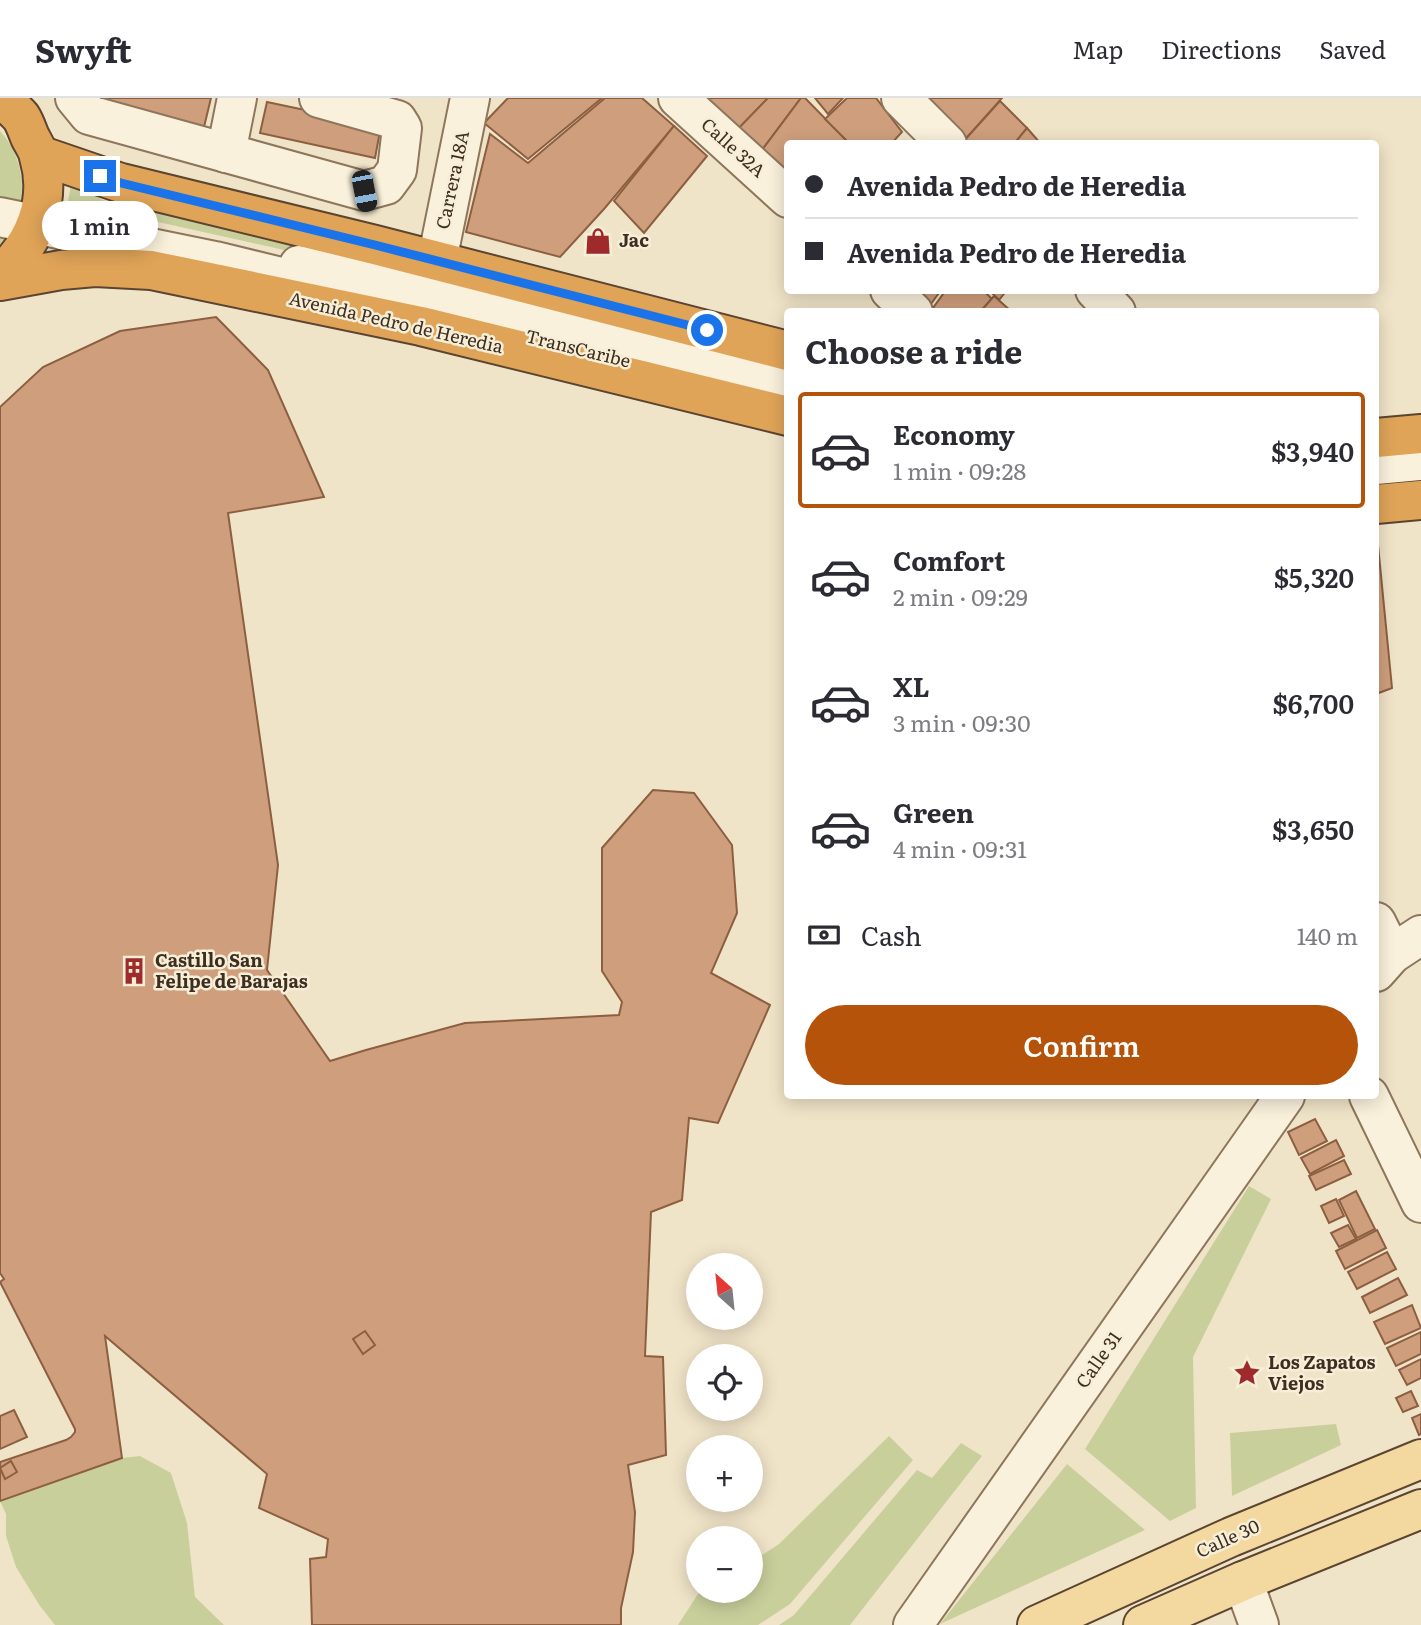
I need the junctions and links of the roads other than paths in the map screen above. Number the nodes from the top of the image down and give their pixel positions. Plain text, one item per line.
1 (75, 98) edge
2 (237, 98) edge
3 (319, 98) edge
4 (470, 98) edge
5 (678, 98) edge
6 (901, 98) edge
7 (14, 105) edge
8 (943, 140) edge
9 (226, 153) junction
10 (39, 155) junction
11 (364, 191) junction
12 (784, 194) edge
13 (0, 198) edge
14 (26, 216) edge
15 (375, 245) junction
16 (437, 261) junction
17 (0, 274) edge
18 (0, 281) edge
19 (894, 294) edge
20 (909, 308) edge
21 (784, 350) edge
22 (784, 379) edge
23 (784, 399) edge
24 (784, 415) edge
25 (1421, 434) edge
26 (1379, 438) edge
27 (1421, 461) edge
28 (1379, 465) edge
29 (1421, 481) edge
30 (1379, 485) edge
31 (1421, 500) edge
32 (1379, 504) edge
33 (1283, 1099) edge
34 (1370, 1099) edge
35 (1421, 1203) edge
36 (1421, 1459) edge
37 (1421, 1509) edge
38 (1243, 1581) junction
39 (1059, 1621) edge
40 (913, 1625) edge
41 (1143, 1625) edge
42 (1259, 1625) edge

1 - 9 street
2 - 9 street
3 - 11 street
4 - 16 street, Carrera 18A
5 - 12 street, Calle 32A
6 - 8 street
7 - 10 highway
9 - 11 street
10 - 14 highway
10 - 15 highway
11 - 15 street
13 - 14 street, TransCaribe
14 - 17 highway
14 - 22 street, TransCaribe
14 - 23 street, TransCaribe
15 - 16 highway
16 - 21 highway
18 - 24 highway, Avenida Pedro de Heredia
19 - 20 street
25 - 26 highway
27 - 28 street
29 - 30 street
31 - 32 highway
33 - 40 street, Calle 31
34 - 35 street
36 - 39 main road, Calle 30
37 - 38 main road
38 - 41 main road
38 - 42 street

